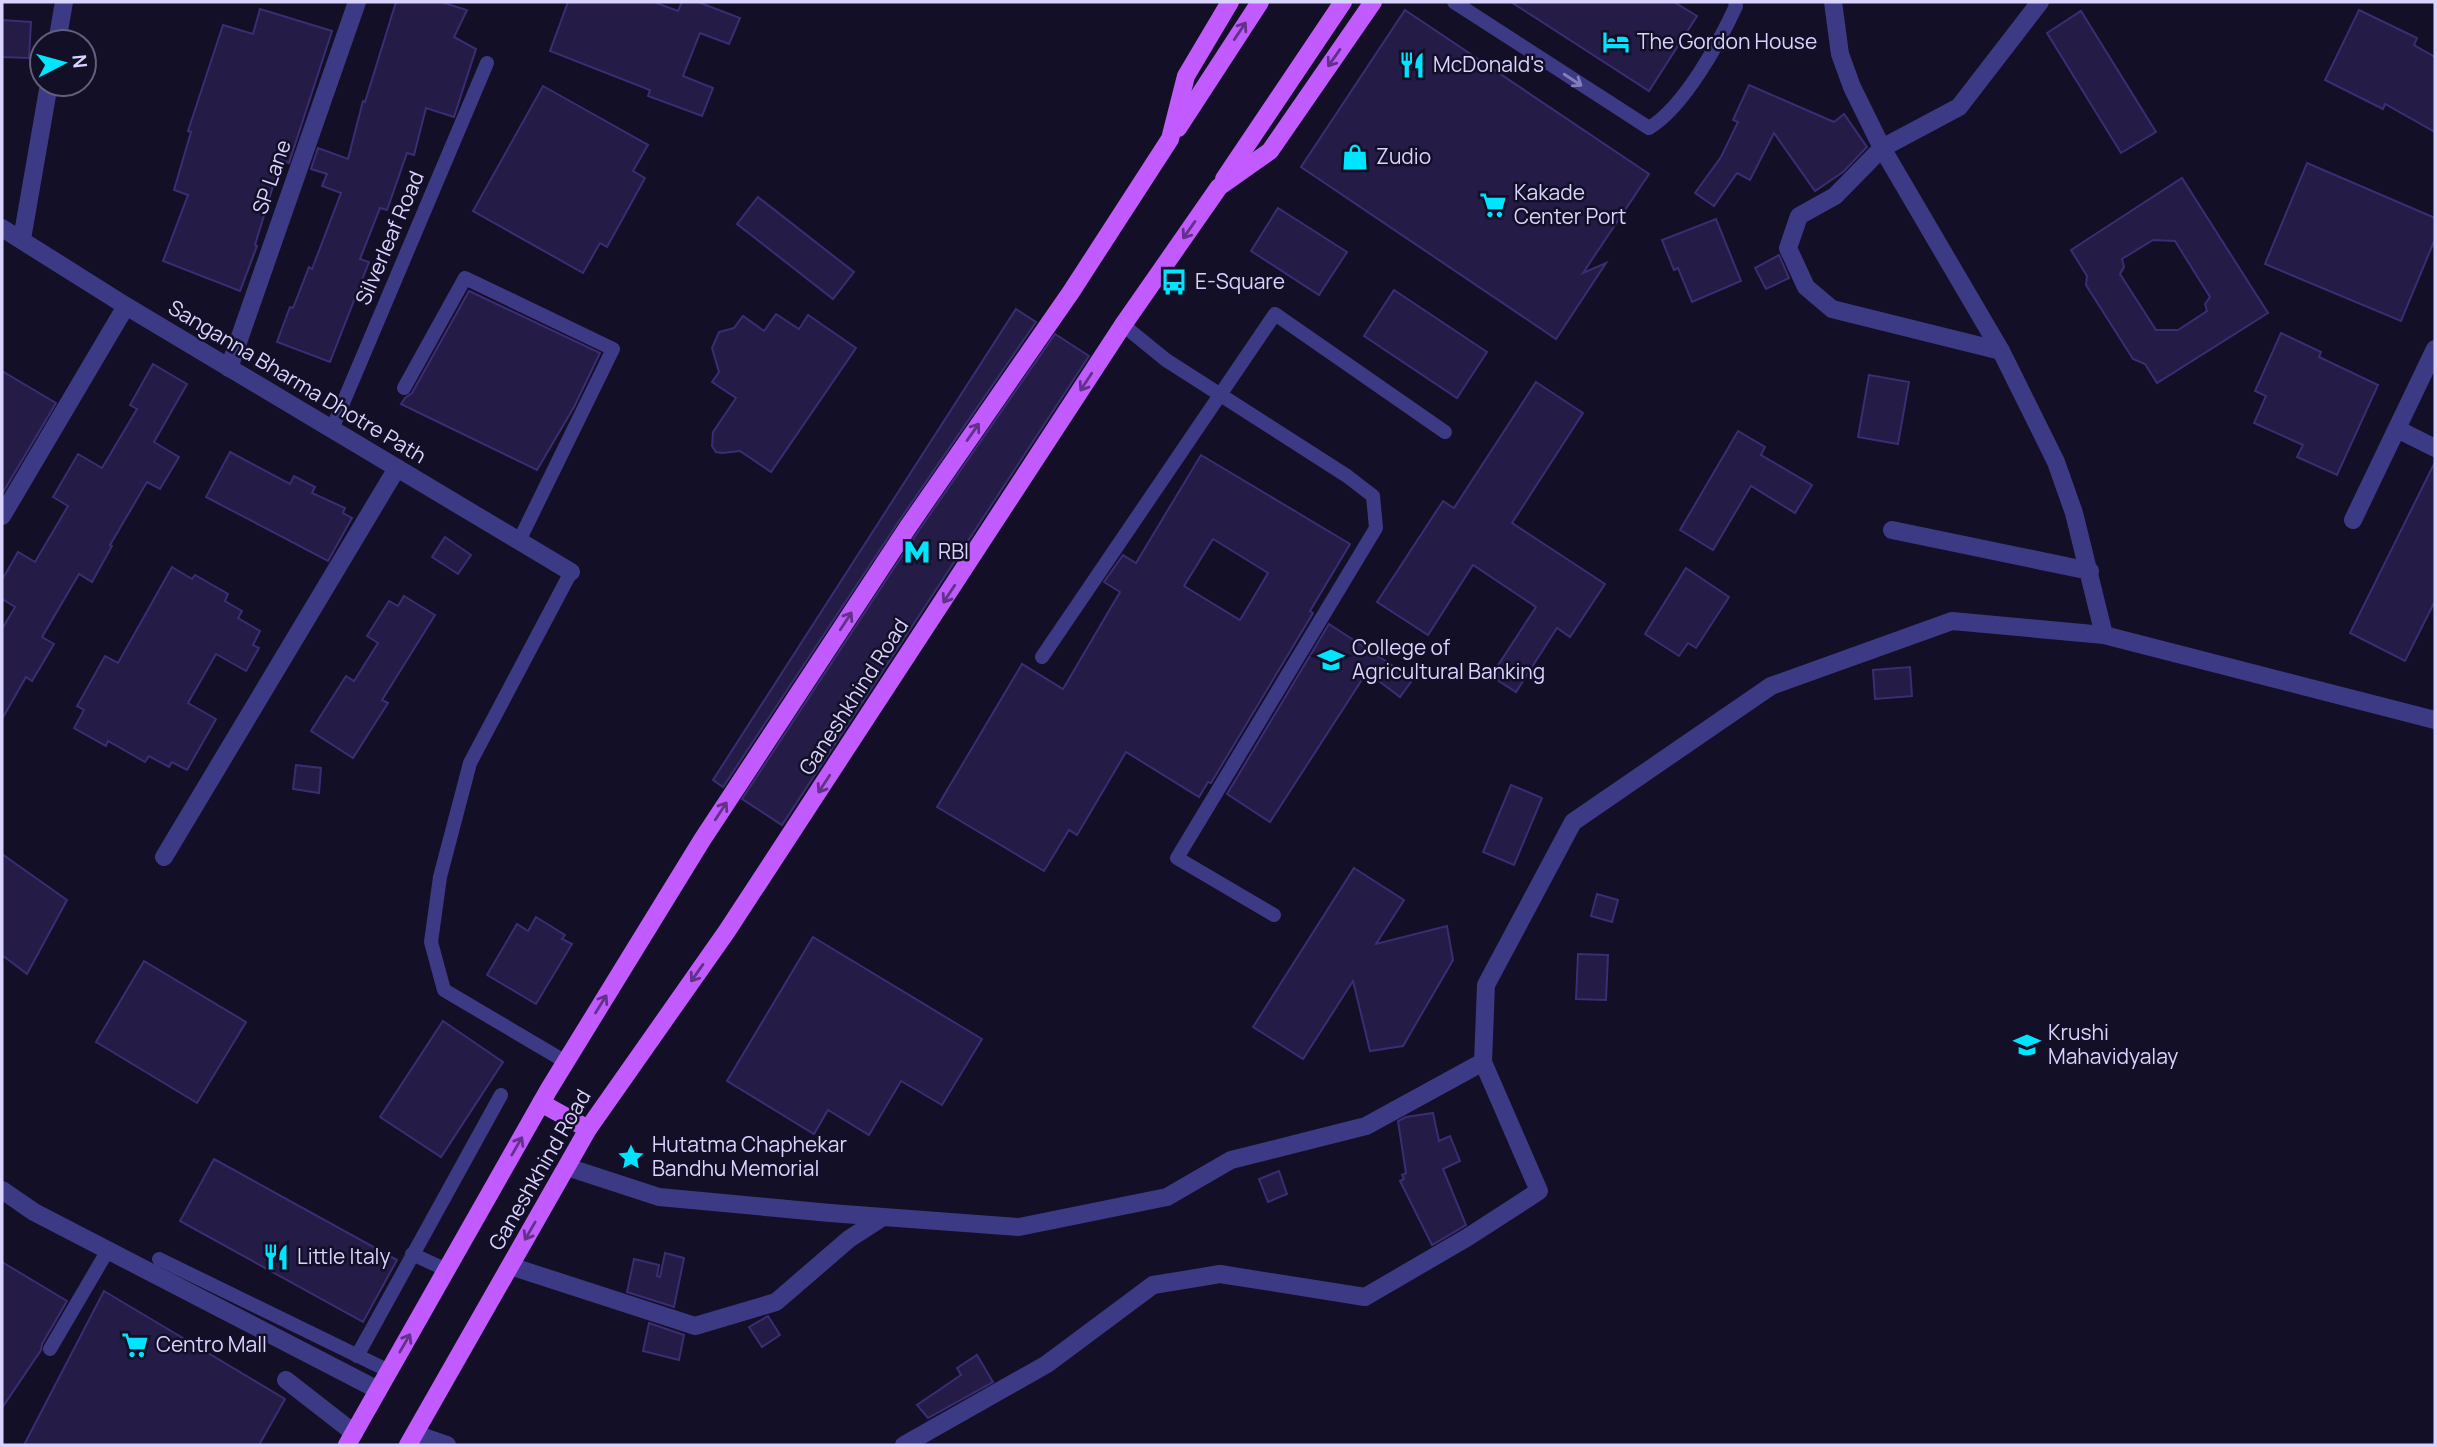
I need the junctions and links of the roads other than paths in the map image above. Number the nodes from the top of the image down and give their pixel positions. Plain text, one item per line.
1 (64, 2) edge
2 (357, 2) edge
3 (1230, 2) edge
4 (1260, 2) edge
5 (1343, 2) edge
6 (1373, 2) edge
7 (1454, 2) edge
8 (1735, 2) edge
9 (1833, 2) edge
10 (2040, 2) edge
11 (59, 28) edge
12 (487, 63) dead end
13 (47, 98) edge
14 (1170, 139) junction
15 (1882, 148) junction
16 (1219, 187) junction
17 (2, 228) edge
18 (22, 239) junction
19 (126, 306) junction
20 (1123, 325) junction
21 (2435, 349) edge
22 (2001, 351) junction
23 (229, 368) junction
24 (404, 388) dead end
25 (1219, 394) junction
26 (331, 429) junction
27 (2397, 429) junction
28 (1446, 432) dead end
29 (2435, 448) edge
30 (397, 468) junction
31 (2, 516) edge
32 (2353, 520) dead end
33 (1892, 530) dead end
34 (519, 541) junction
35 (2090, 571) junction
36 (571, 572) joint
37 (2104, 635) junction
38 (1042, 657) dead end
39 (2435, 720) edge
40 (164, 858) dead end
41 (1274, 915) dead end
42 (566, 1062) junction
43 (1483, 1062) junction
44 (501, 1094) dead end
45 (541, 1102) junction
46 (588, 1129) junction
47 (567, 1167) junction
48 (2, 1190) edge
49 (883, 1217) junction
50 (108, 1250) junction
51 (412, 1254) junction
52 (159, 1259) dead end
53 (510, 1266) junction
54 (447, 1270) junction
55 (50, 1349) dead end
56 (358, 1356) junction
57 (388, 1371) junction
58 (286, 1380) dead end
59 (378, 1391) junction
60 (350, 1439) edge
61 (411, 1440) edge
62 (447, 1445) edge
63 (904, 1445) edge

1 - 11 street
2 - 23 street, SP Lane
3 - 14 main road, Ganeshkhind Road
14 -> 4 main road
5 - 16 main road
6 -> 16 main road, Ganeshkhind Road
7 -> 8 lane
9 - 15 street
10 - 15 street
12 - 26 lane, Silverleaf Road
13 - 18 street
42 -> 14 main road, Ganeshkhind Road
15 - 22 street
15 - 22 street
16 -> 20 main road, Ganeshkhind Road
17 - 18 street, Sanganna Bharma Dhotre Path
18 - 19 street, Sanganna Bharma Dhotre Path
19 - 23 street, Sanganna Bharma Dhotre Path
19 - 31 street
20 - 25 lane
20 -> 46 main road, Ganeshkhind Road
21 - 27 street
22 - 35 street
23 - 26 street, Sanganna Bharma Dhotre Path
24 - 34 lane
25 - 28 lane
25 - 38 lane
25 - 41 lane
26 - 30 street, Sanganna Bharma Dhotre Path
27 - 29 street
27 - 32 street
30 - 34 street, Sanganna Bharma Dhotre Path
30 - 40 street
33 - 35 street
34 - 36 street, Sanganna Bharma Dhotre Path
35 - 37 street
36 - 42 lane
37 - 39 street
37 - 43 street
42 - 45 main road, Ganeshkhind Road
43 - 49 street
43 - 63 street
44 - 51 lane
45 - 46 main road
54 -> 45 main road, Ganeshkhind Road
46 - 47 main road, Ganeshkhind Road
47 - 49 street
47 -> 53 main road, Ganeshkhind Road
48 - 50 street
49 - 53 street
50 - 55 lane
50 - 59 street
51 - 54 lane
51 - 56 lane
52 - 56 lane
53 - 61 main road, Ganeshkhind Road
57 -> 54 main road, Ganeshkhind Road
56 - 57 lane
57 - 59 main road, Ganeshkhind Road
58 - 60 street
59 - 60 main road, Ganeshkhind Road
61 - 62 street

